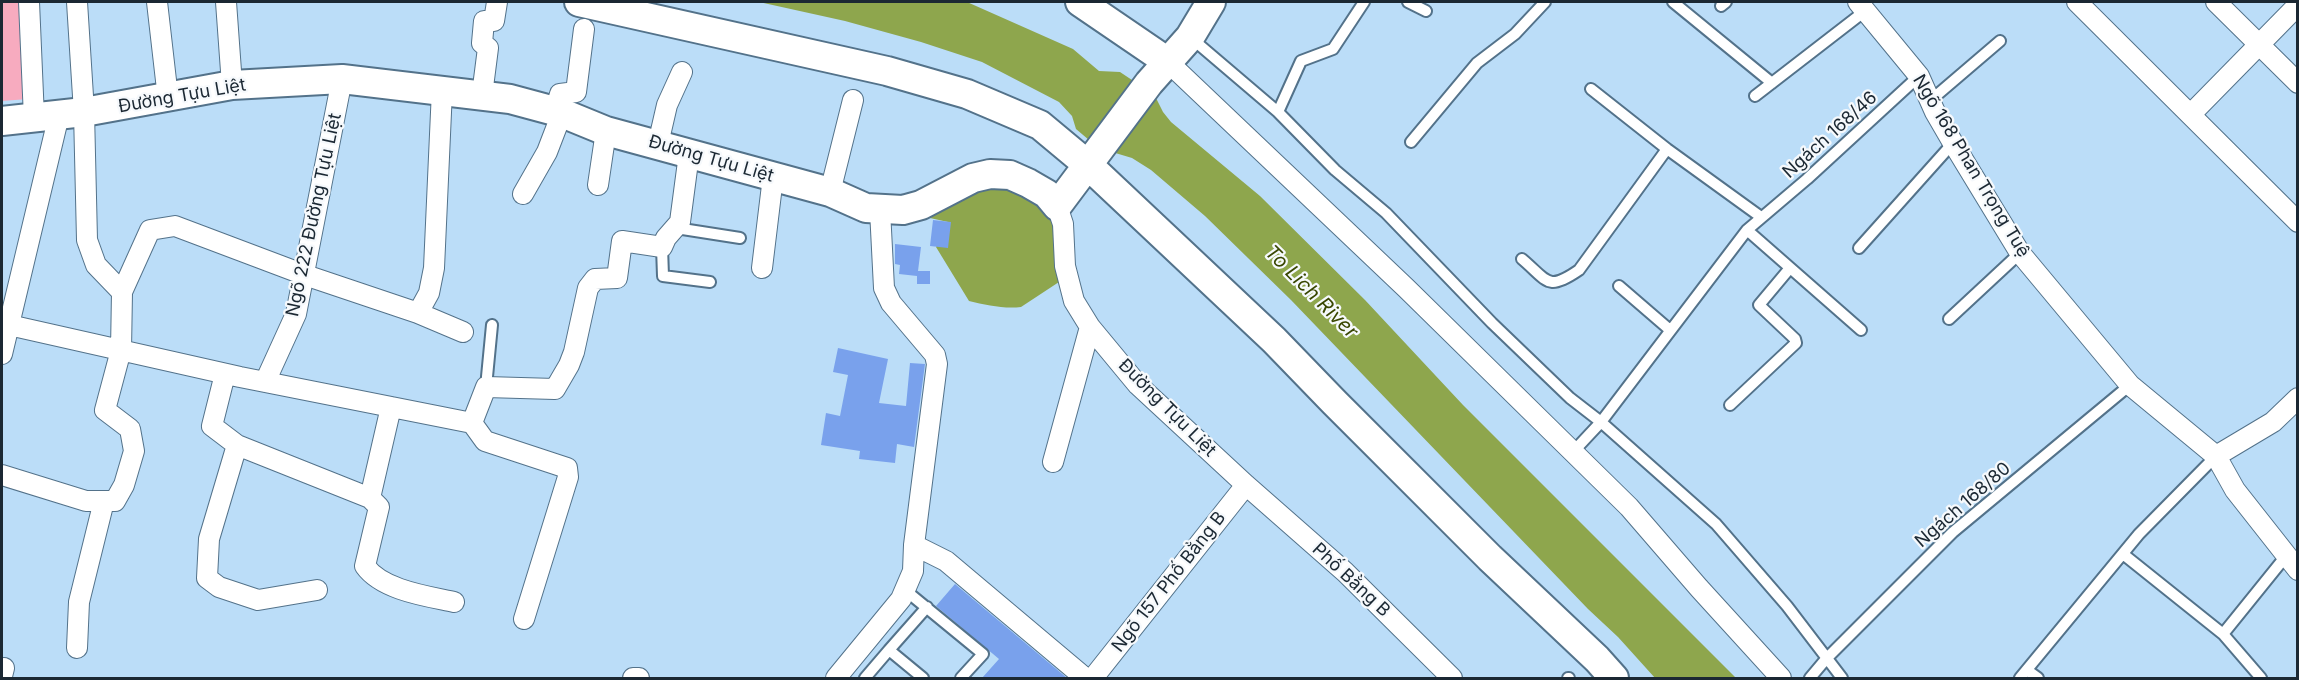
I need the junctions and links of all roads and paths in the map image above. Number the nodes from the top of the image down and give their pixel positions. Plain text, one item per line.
1 (29, 2) edge
2 (76, 2) edge
3 (157, 2) edge
4 (226, 2) edge
5 (497, 2) edge
6 (579, 2) edge
7 (1080, 2) edge
8 (1211, 2) edge
9 (1364, 2) edge
10 (1408, 2) edge
11 (1545, 2) edge
12 (1673, 2) edge
13 (2077, 2) edge
14 (2216, 2) edge
15 (2298, 5) edge
16 (1862, 6) edge
17 (1426, 11) dead end
18 (584, 29) dead end
19 (1190, 37) junction
20 (2000, 41) dead end
21 (2259, 45) junction
22 (1168, 62) junction
23 (682, 72) dead end
24 (1919, 76) junction
25 (342, 80) junction
26 (1772, 83) junction
27 (2298, 83) edge
28 (232, 85) junction
29 (1591, 89) dead end
30 (442, 90) junction
31 (482, 95) junction
32 (1755, 96) dead end
33 (168, 98) junction
34 (853, 100) dead end
35 (1931, 100) junction
36 (558, 112) junction
37 (1278, 112) junction
38 (2191, 114) junction
39 (59, 115) junction
40 (2, 121) edge
41 (606, 131) junction
42 (1411, 142) dead end
43 (1953, 143) junction
44 (658, 144) junction
45 (1668, 149) junction
46 (689, 154) junction
47 (1094, 157) junction
48 (773, 177) junction
49 (598, 185) dead end
50 (830, 192) junction
51 (524, 194) dead end
52 (1057, 206) junction
53 (880, 210) junction
54 (1761, 217) junction
55 (2298, 222) edge
56 (676, 228) junction
57 (1747, 230) junction
58 (740, 238) dead end
59 (662, 246) junction
60 (1858, 248) dead end
61 (2020, 253) junction
62 (1522, 259) dead end
63 (762, 268) dead end
64 (1790, 268) junction
65 (305, 275) junction
66 (710, 282) dead end
67 (1619, 286) dead end
68 (122, 292) junction
69 (418, 313) junction
70 (1949, 319) dead end
71 (9, 325) junction
72 (492, 325) dead end
73 (1090, 327) junction
74 (1670, 330) junction
75 (1861, 330) dead end
76 (463, 332) dead end
77 (121, 350) junction
78 (2, 354) edge
79 (225, 374) junction
80 (265, 382) junction
81 (2130, 385) junction
82 (486, 387) junction
83 (2298, 398) edge
84 (1730, 405) dead end
85 (391, 407) junction
86 (1601, 422) junction
87 (472, 423) junction
88 (237, 444) junction
89 (1572, 453) junction
90 (2216, 456) junction
91 (1053, 462) dead end
92 (2, 475) edge
93 (1246, 485) junction
94 (370, 498) junction
95 (104, 501) junction
96 (914, 545) junction
97 (2123, 554) junction
98 (2292, 563) edge
99 (317, 590) dead end
100 (905, 590) junction
101 (454, 602) dead end
102 (927, 607) junction
103 (524, 619) dead end
104 (2223, 634) junction
105 (77, 648) dead end
106 (889, 651) junction
107 (1826, 659) junction
108 (2024, 674) edge
109 (633, 678) edge
110 (639, 678) edge
111 (836, 678) edge
112 (865, 678) edge
113 (923, 678) edge
114 (961, 678) edge
115 (1085, 678) edge
116 (1093, 678) edge
117 (1452, 678) edge
118 (1614, 678) edge
119 (1782, 678) edge
120 (1810, 678) edge
121 (1842, 678) edge
122 (2038, 678) edge
123 (2261, 678) edge

1 - 39 street
2 - 39 street
3 - 33 street
4 - 28 street
5 - 31 street
6 - 47 street
7 - 22 street
8 - 19 street
9 - 37 lane
10 - 17 lane
11 - 42 lane
12 - 26 lane
13 - 38 street
14 - 21 street
15 - 21 street
16 - 24 street, Ngõ 168 Phan Trọng Tuệ
16 - 26 lane
18 - 36 street
19 - 22 street
19 - 37 lane
20 - 35 lane
21 - 27 street
21 - 38 street
22 - 47 street
22 - 89 street
23 - 44 street
24 - 35 street, Ngõ 168 Phan Trọng Tuệ
24 - 54 lane, Ngách 168/46
25 - 28 street, Đường Tựu Liệt
25 - 30 street, Đường Tựu Liệt
25 - 65 street, Ngõ 222 Đường Tựu Liệt
26 - 32 lane
28 - 33 street, Đường Tựu Liệt
29 - 45 lane
30 - 31 street, Đường Tựu Liệt
30 - 69 street
31 - 36 street, Đường Tựu Liệt
33 - 39 street, Đường Tựu Liệt
34 - 50 street
35 - 43 street, Ngõ 168 Phan Trọng Tuệ
36 - 41 street, Đường Tựu Liệt
36 - 51 street
37 - 86 lane
38 - 55 street
39 - 40 street, Đường Tựu Liệt
39 - 68 street
39 - 71 street
41 - 44 street, Đường Tựu Liệt
41 - 49 street
43 - 60 lane
43 - 61 street, Ngõ 168 Phan Trọng Tuệ
44 - 46 street, Đường Tựu Liệt
45 - 54 lane
45 - 62 lane
46 - 48 street, Đường Tựu Liệt
46 - 56 street
47 - 52 street
47 - 118 street
48 - 50 street, Đường Tựu Liệt
48 - 63 street
50 - 53 street, Đường Tựu Liệt
52 - 53 street, Đường Tựu Liệt
52 - 73 street, Đường Tựu Liệt
53 - 96 street
54 - 57 lane, Ngách 168/46
56 - 58 lane
56 - 59 street
57 - 64 lane
57 - 74 lane, Ngách 168/46
59 - 66 lane
59 - 82 street
61 - 70 lane
61 - 81 street, Ngõ 168 Phan Trọng Tuệ
64 - 75 lane
64 - 84 lane
65 - 68 street
65 - 69 street
65 - 80 street, Ngõ 222 Đường Tựu Liệt
67 - 74 lane
68 - 77 street
69 - 76 street
71 - 77 street
71 - 78 street
72 - 82 lane
73 - 91 street
73 - 93 street, Đường Tựu Liệt
74 - 86 lane, Ngách 168/46
77 - 79 street
77 - 95 street
79 - 80 street
79 - 88 street
80 - 85 street
81 - 90 street, Ngõ 168 Phan Trọng Tuệ
81 - 107 lane, Ngách 168/80
82 - 87 street
83 - 90 street
85 - 87 street
85 - 94 street
86 - 89 lane, Ngách 168/46
86 - 107 lane
87 - 103 street
88 - 94 street
88 - 99 street
89 - 119 street
90 - 97 lane
90 - 98 street, Ngõ 168 Phan Trọng Tuệ
92 - 95 street
93 - 116 street, Ngõ 157 Phố Bằng B
93 - 117 street, Phố Bằng B
94 - 101 street
95 - 105 street
96 - 100 street
96 - 115 street
97 - 104 lane
97 - 108 lane
98 - 104 lane
100 - 102 lane
100 - 111 street
102 - 106 lane
102 - 114 lane
104 - 123 lane
106 - 112 lane
106 - 113 lane
107 - 120 lane, Ngách 168/80
107 - 121 lane
108 - 122 lane
109 - 110 street

